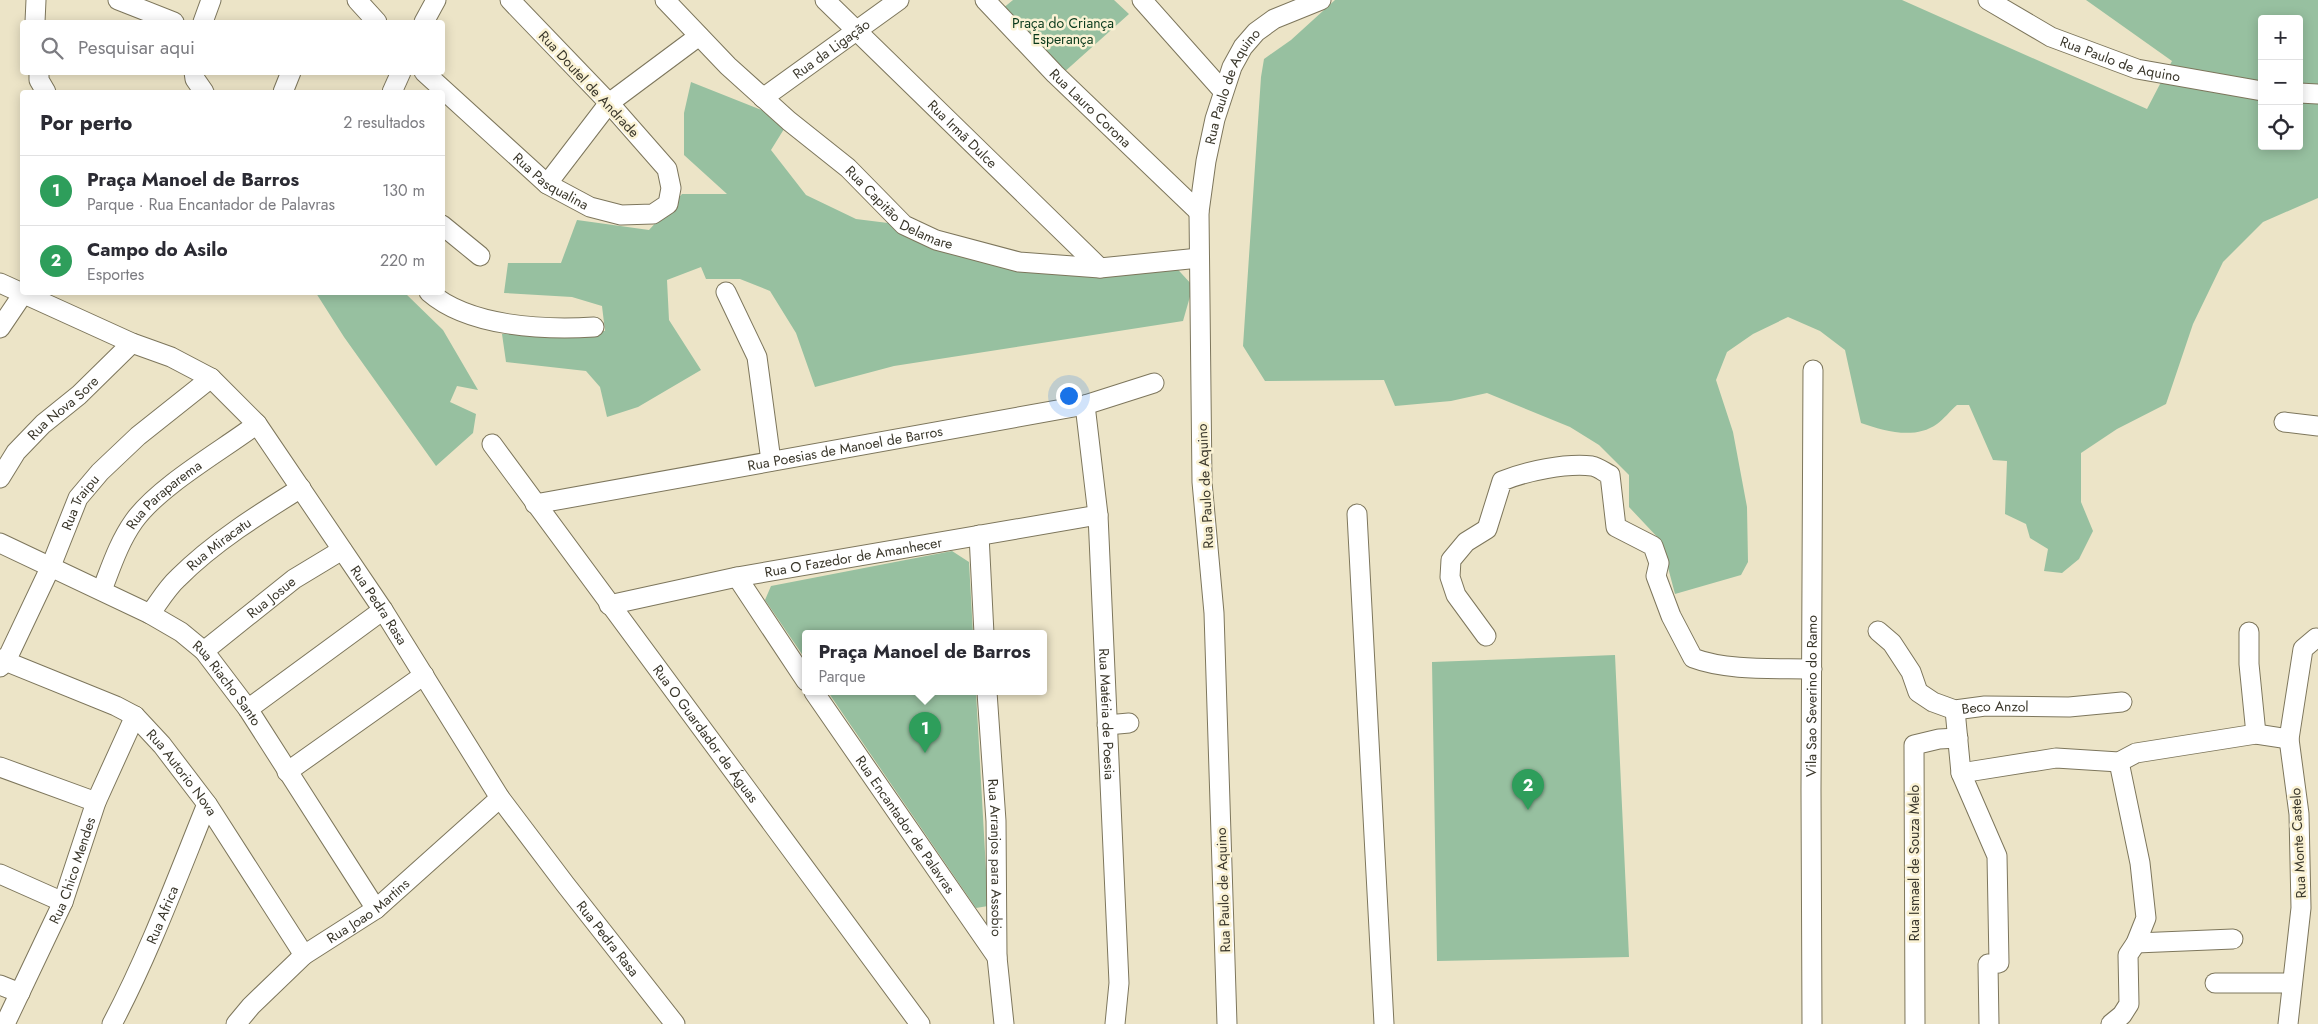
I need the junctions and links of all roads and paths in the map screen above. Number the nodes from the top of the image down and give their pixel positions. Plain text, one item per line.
1 (36, 0) edge
2 (118, 0) edge
3 (211, 0) edge
4 (357, 0) edge
5 (436, 0) edge
6 (510, 0) edge
7 (665, 0) edge
8 (824, 0) edge
9 (899, 0) edge
10 (986, 0) edge
11 (1142, 0) edge
12 (1321, 0) edge
13 (1988, 0) edge
14 (35, 20) edge
15 (169, 20) edge
16 (204, 20) edge
17 (375, 20) edge
18 (425, 20) edge
19 (858, 31) junction
20 (699, 36) junction
21 (39, 75) edge
22 (194, 75) edge
23 (290, 75) edge
24 (399, 75) edge
25 (427, 75) edge
26 (2258, 89) edge
27 (45, 90) edge
28 (203, 90) edge
29 (284, 90) edge
30 (393, 90) edge
31 (444, 90) edge
32 (445, 91) edge
33 (1223, 91) junction
34 (2303, 93) edge
35 (2318, 94) edge
36 (763, 98) junction
37 (609, 103) junction
38 (667, 169) joint
39 (546, 184) junction
40 (1199, 212) junction
41 (445, 227) edge
42 (480, 256) dead end
43 (1199, 258) junction
44 (1100, 268) junction
45 (0, 283) edge
46 (726, 292) dead end
47 (20, 293) edge
48 (22, 295) edge
49 (25, 295) edge
50 (434, 295) edge
51 (594, 327) dead end
52 (0, 328) edge
53 (132, 343) junction
54 (1814, 370) dead end
55 (211, 378) junction
56 (1154, 383) dead end
57 (1085, 405) junction
58 (2284, 422) dead end
59 (257, 424) junction
60 (2318, 426) edge
61 (492, 444) dead end
62 (771, 461) junction
63 (0, 478) edge
64 (302, 488) junction
65 (535, 504) junction
66 (1358, 514) dead end
67 (1098, 515) junction
68 (979, 535) junction
69 (0, 543) edge
70 (342, 550) junction
71 (51, 566) junction
72 (737, 577) junction
73 (102, 590) junction
74 (609, 605) junction
75 (382, 610) junction
76 (150, 614) junction
77 (984, 630) edge
78 (1878, 631) dead end
79 (2249, 632) dead end
80 (1486, 636) dead end
81 (2316, 638) dead end
82 (204, 651) junction
83 (2, 662) edge
84 (1812, 668) junction
85 (424, 675) junction
86 (802, 675) edge
87 (816, 695) edge
88 (987, 695) edge
89 (2122, 702) dead end
90 (248, 709) junction
91 (1955, 710) junction
92 (135, 716) junction
93 (1129, 723) dead end
94 (1107, 725) junction
95 (2256, 734) junction
96 (1958, 738) junction
97 (2289, 739) junction
98 (2119, 762) junction
99 (0, 767) edge
100 (288, 772) junction
101 (1961, 773) junction
102 (500, 798) junction
103 (96, 802) junction
104 (207, 804) junction
105 (0, 874) edge
106 (63, 902) junction
107 (376, 908) junction
108 (2233, 938) dead end
109 (2136, 943) junction
110 (304, 955) junction
111 (997, 957) junction
112 (2215, 983) dead end
113 (2292, 983) junction
114 (0, 985) edge
115 (20, 993) junction
116 (5, 1024) edge
117 (112, 1024) edge
118 (236, 1024) edge
119 (675, 1024) edge
120 (920, 1024) edge
121 (1004, 1024) edge
122 (1115, 1024) edge
123 (1227, 1024) edge
124 (1384, 1024) edge
125 (1812, 1024) edge
126 (1915, 1024) edge
127 (1989, 1024) edge
128 (2111, 1024) edge
129 (2288, 1024) edge

1 - 14 street
2 - 15 street
3 - 16 street
4 - 17 street
5 - 18 street
6 - 37 street, Rua Doutel de Andrade
7 - 20 street, Rua Capitão Delamare
8 - 19 street, Rua Irmã Dulce
9 - 19 street, Rua da Ligação
10 - 40 street, Rua Lauro Corona
11 - 33 street
12 - 33 street, Rua Paulo de Aquino
13 - 26 street, Rua Paulo de Aquino
19 - 36 street, Rua da Ligação
19 - 44 street, Rua Irmã Dulce
20 - 36 street, Rua Capitão Delamare
20 - 37 street
21 - 27 street
22 - 28 street
23 - 29 street
24 - 30 street
25 - 31 street, Rua Pasqualina
32 - 39 street, Rua Pasqualina
33 - 40 street, Rua Paulo de Aquino
34 - 35 street
36 - 44 street, Rua Capitão Delamare
37 - 38 street, Rua Doutel de Andrade
37 - 39 street
38 - 39 street, Rua Pasqualina
40 - 43 street, Rua Paulo de Aquino
41 - 42 street
43 - 44 street, Rua Capitão Delamare
43 - 123 street, Rua Paulo de Aquino
45 - 47 street, Rua Pedra Rasa
46 - 62 street
48 - 52 street
49 - 53 street, Rua Pedra Rasa
50 - 51 street
53 - 55 street, Rua Pedra Rasa
53 - 63 street, Rua Nova Sore
54 - 84 street, Vila Sao Severino do Ramo
55 - 59 street, Rua Pedra Rasa
55 - 71 street, Rua Traipu
56 - 57 street, Rua Poesias de Manoel de Barros
57 - 62 street, Rua Poesias de Manoel de Barros
57 - 67 street, Rua Matéria de Poesia
58 - 60 street
59 - 64 street, Rua Pedra Rasa
59 - 73 street, Rua Paraparema
61 - 65 street, Rua O Guardador de Águas
62 - 65 street, Rua Poesias de Manoel de Barros
64 - 70 street, Rua Pedra Rasa
64 - 76 street, Rua Miracatu
65 - 74 street, Rua O Guardador de Águas
66 - 124 street
67 - 68 street, Rua O Fazedor de Amanhecer
67 - 94 street, Rua Matéria de Poesia
68 - 72 street, Rua O Fazedor de Amanhecer
68 - 77 street
69 - 71 street, Rua Riacho Santo
70 - 75 street, Rua Pedra Rasa
70 - 82 street, Rua Josue
71 - 73 street, Rua Riacho Santo
71 - 83 street, Rua Traipu
72 - 74 street, Rua O Fazedor de Amanhecer
72 - 86 street
73 - 76 street, Rua Riacho Santo
74 - 120 street, Rua O Guardador de Águas
75 - 85 street, Rua Pedra Rasa
75 - 90 street
76 - 82 street, Rua Riacho Santo
78 - 91 street, Beco Anzol
79 - 95 street
80 - 84 street
81 - 97 street, Rua Monte Castelo
82 - 90 street, Rua Riacho Santo
83 - 92 street, Rua Autorio Nova
84 - 125 street, Vila Sao Severino do Ramo
85 - 100 street
85 - 102 street, Rua Pedra Rasa
87 - 111 street, Rua Encantador de Palavras
88 - 111 street, Rua Arranjos para Assobio
89 - 91 street, Beco Anzol
90 - 100 street, Rua Riacho Santo
91 - 96 street
92 - 103 street, Rua Chico Mendes
92 - 104 street, Rua Autorio Nova
93 - 94 street
94 - 122 street, Rua Matéria de Poesia
95 - 97 street
95 - 98 street
96 - 101 street
96 - 126 street, Rua Ismael de Souza Melo
97 - 113 street, Rua Monte Castelo
98 - 101 street
98 - 109 street
99 - 103 street
100 - 107 street, Rua Riacho Santo
101 - 127 street
102 - 107 street, Rua Joao Martins
102 - 119 street, Rua Pedra Rasa
103 - 106 street, Rua Chico Mendes
104 - 110 street, Rua Autorio Nova
104 - 117 street, Rua Africa
105 - 106 street
106 - 115 street, Rua Chico Mendes
107 - 110 street, Rua Joao Martins
108 - 109 street
109 - 128 street
110 - 118 street, Rua Joao Martins
111 - 121 street, Rua Arranjos para Assobio
112 - 113 street
113 - 129 street, Rua Monte Castelo
114 - 115 street
115 - 116 street, Rua Chico Mendes

